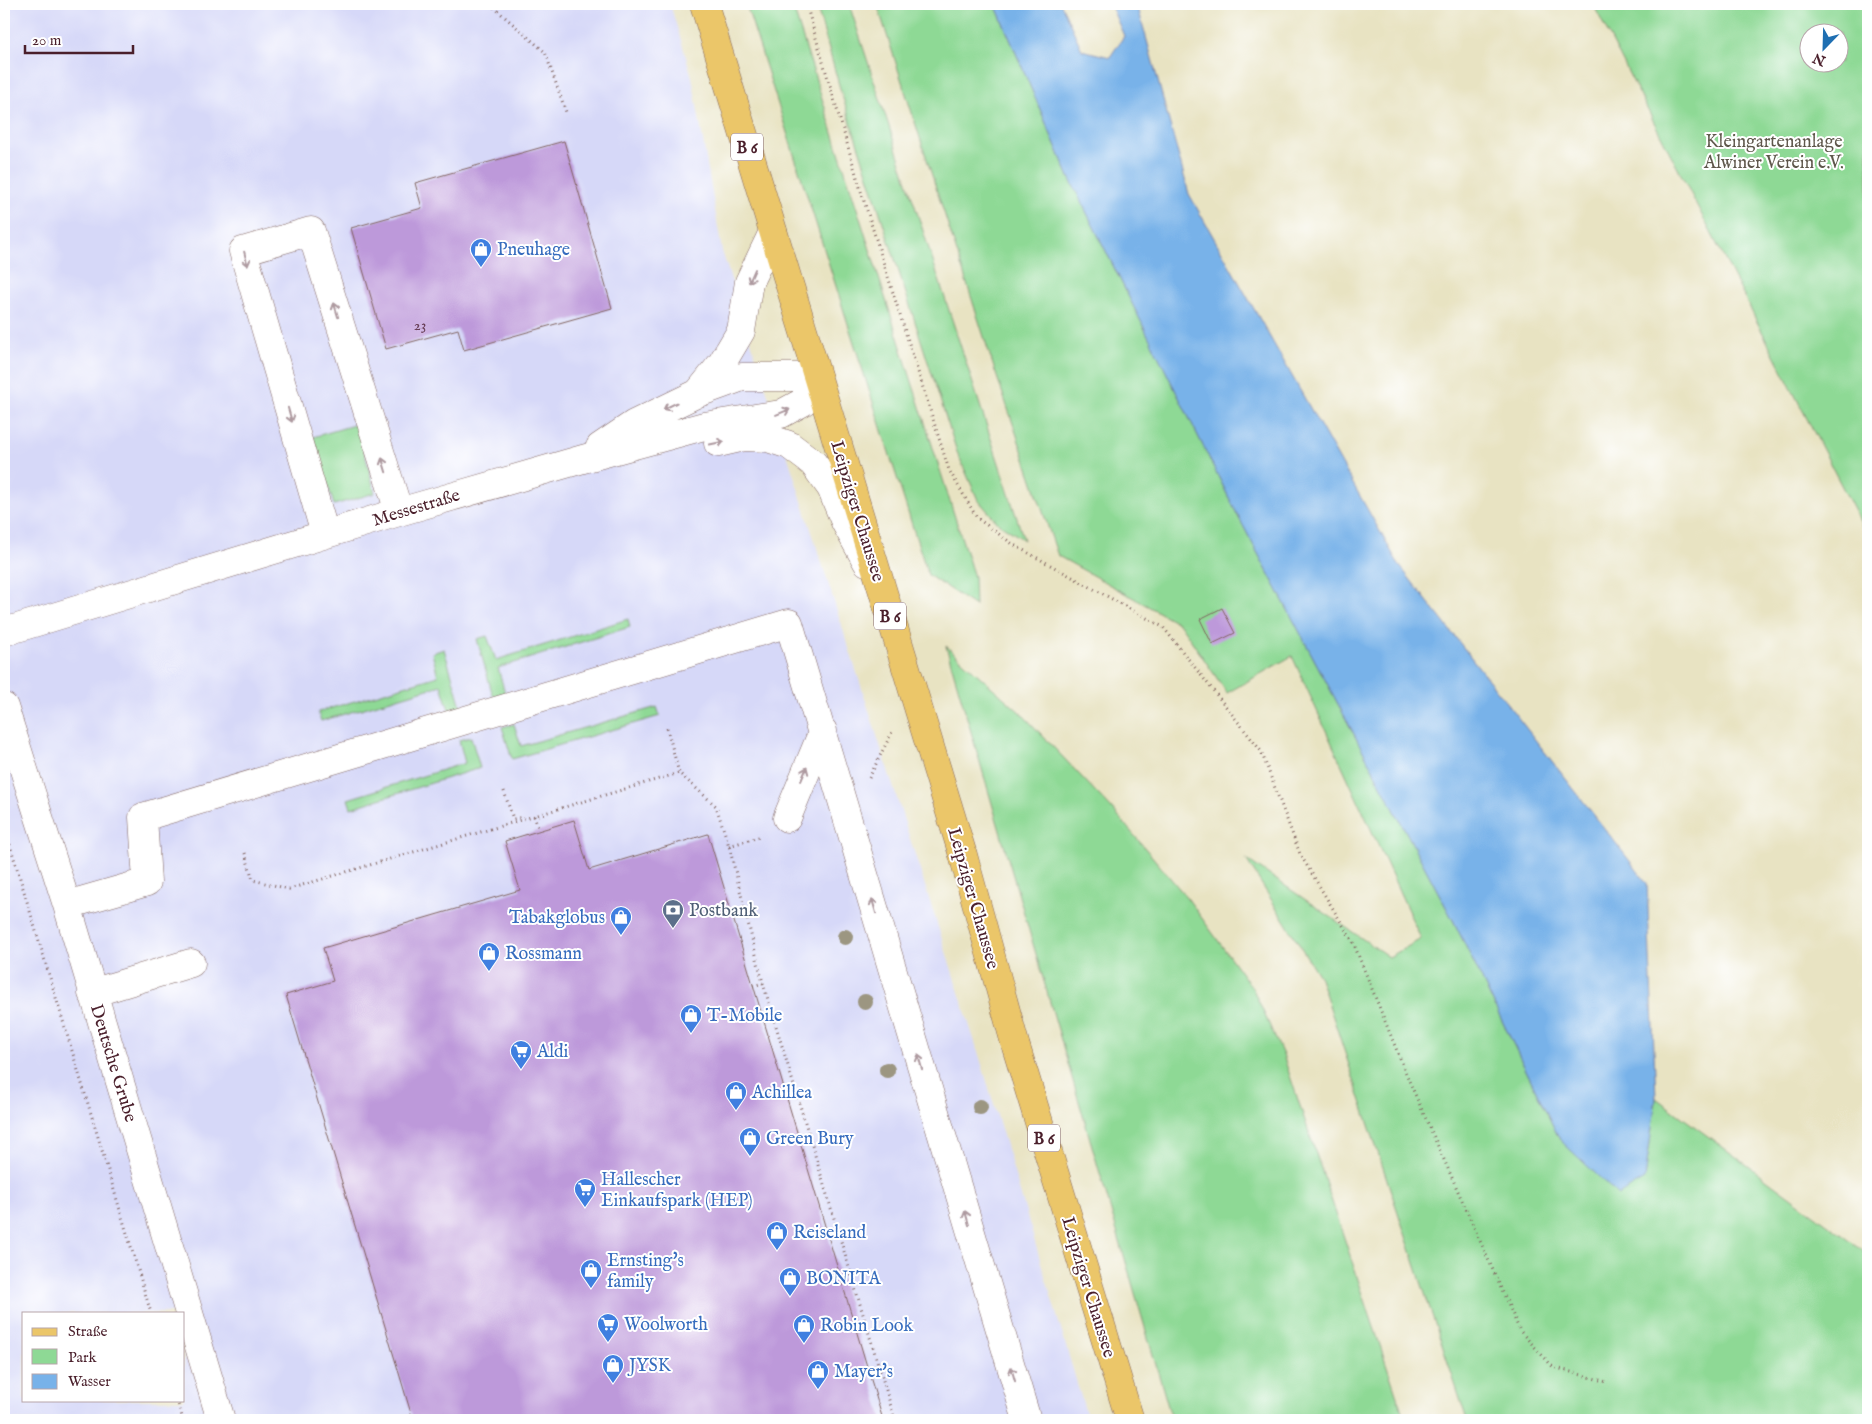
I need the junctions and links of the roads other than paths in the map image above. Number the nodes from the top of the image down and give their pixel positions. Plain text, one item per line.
1 (704, 4) edge
2 (773, 232) junction
3 (817, 377) junction
4 (698, 393) junction
5 (583, 459) junction
6 (399, 512) junction
7 (325, 534) junction
8 (882, 589) junction
9 (4, 632) edge
10 (4, 707) edge
11 (823, 732) junction
12 (787, 818) dead end
13 (67, 905) junction
14 (191, 963) dead end
15 (92, 993) junction
16 (221, 1420) edge
17 (1027, 1420) edge
18 (1130, 1420) edge

1 - 2 main road, B 6
2 - 3 main road, B 6
2 -> 4 street
3 - 4 street
5 -> 3 street, Messestraße
3 - 8 main road, Leipziger Chaussee / B 6
4 -> 5 street
5 - 6 street, Messestraße
5 -> 8 street
6 - 7 street, Messestraße
6 -> 7 street
7 - 9 street, Messestraße
8 - 18 main road, Leipziger Chaussee / B 6
10 - 13 street, Deutsche Grube
12 -> 11 street
11 - 13 street
17 -> 11 street
13 - 15 street, Deutsche Grube
14 - 15 street
15 - 16 street, Deutsche Grube

